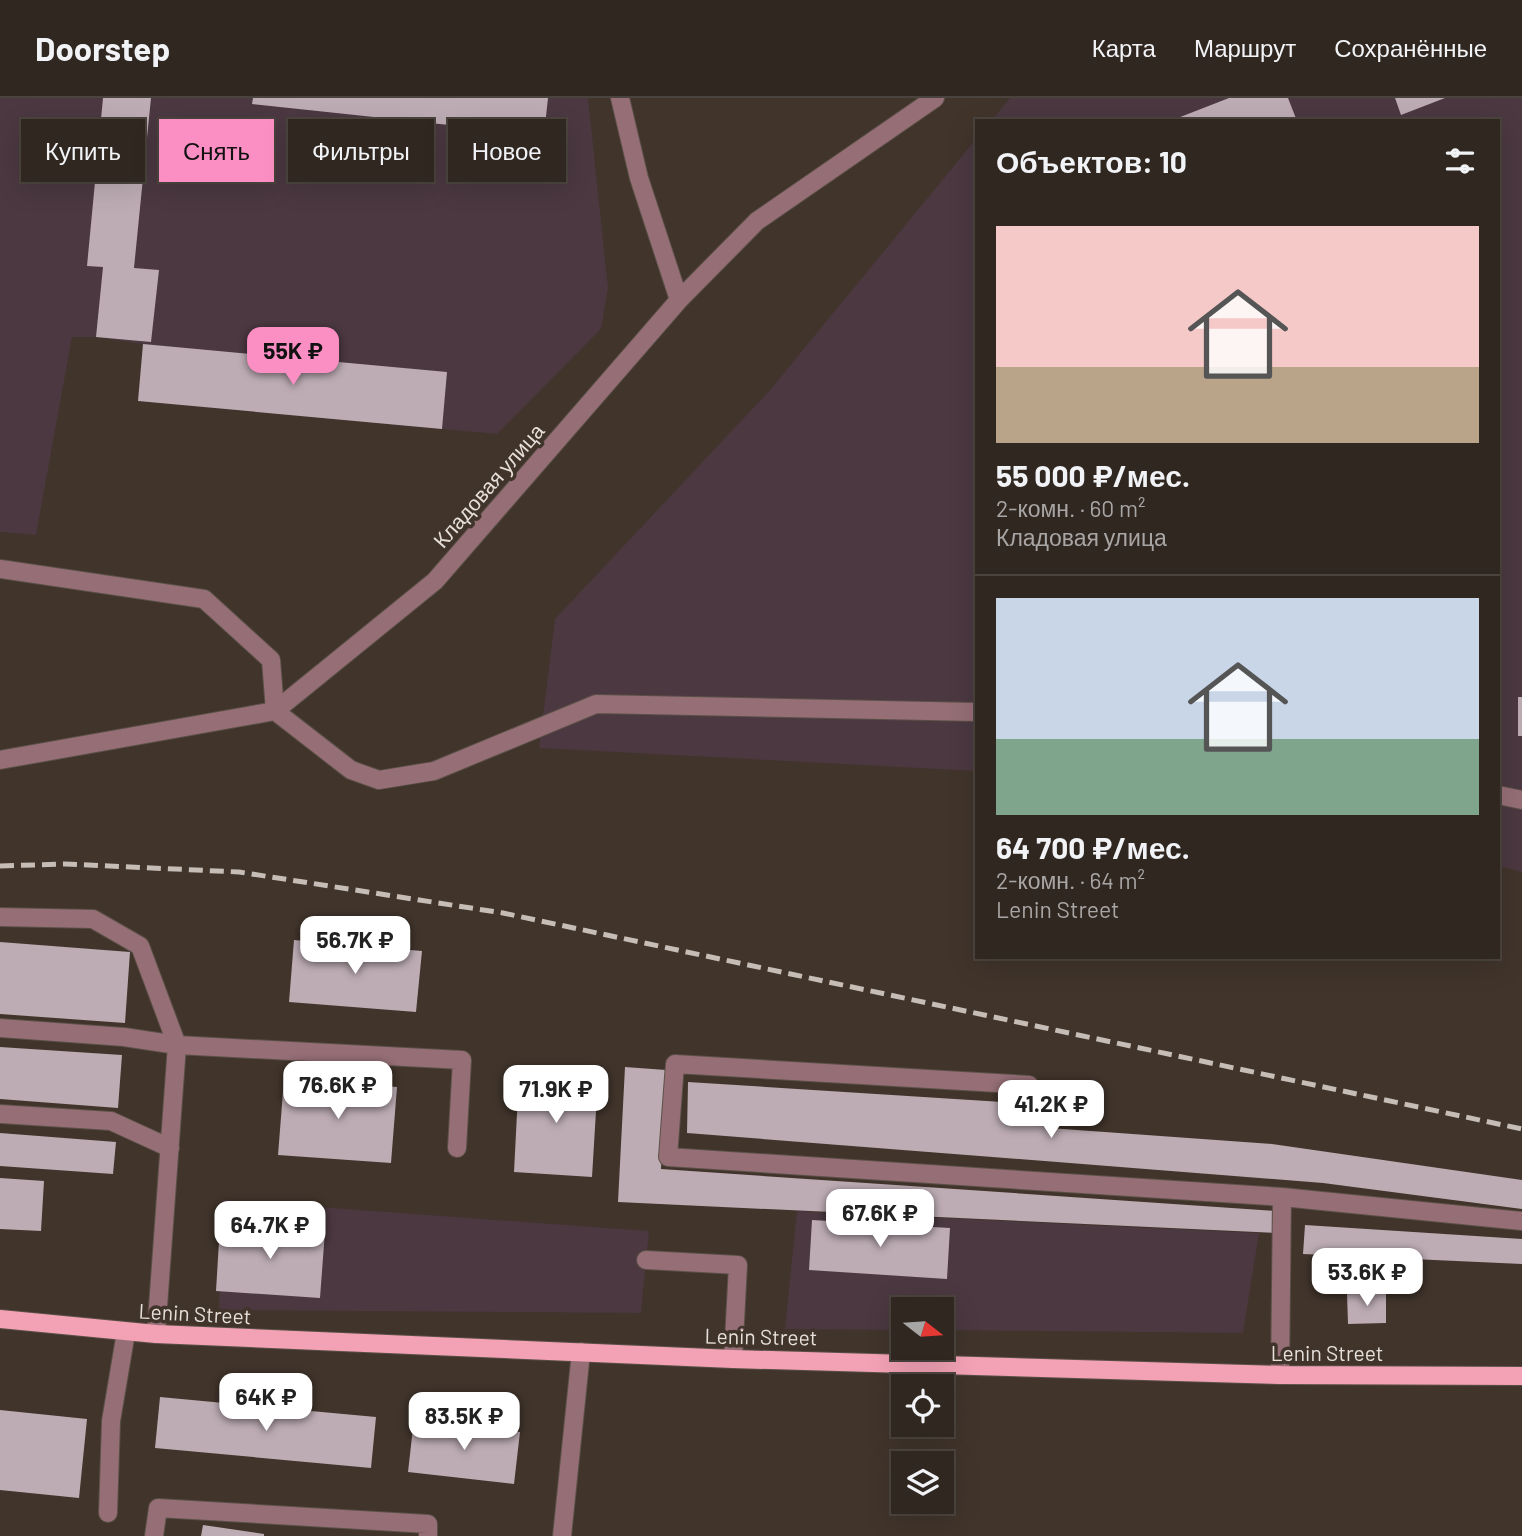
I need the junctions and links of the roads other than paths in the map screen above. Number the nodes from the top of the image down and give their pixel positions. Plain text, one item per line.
1 (620, 98) edge
2 (935, 98) edge
3 (678, 300) junction
4 (0, 569) edge
5 (275, 711) junction
6 (975, 712) edge
7 (0, 760) edge
8 (1500, 794) edge
9 (1522, 800) edge
10 (0, 917) edge
11 (0, 1028) edge
12 (177, 1045) junction
13 (1029, 1085) dead end
14 (0, 1114) edge
15 (170, 1148) junction
16 (457, 1148) dead end
17 (1282, 1197) junction
18 (1522, 1221) edge
19 (646, 1260) dead end
20 (0, 1319) edge
21 (127, 1332) junction
22 (156, 1334) junction
23 (581, 1352) junction
24 (733, 1359) junction
25 (1280, 1375) junction
26 (1522, 1376) edge
27 (108, 1513) dead end
28 (154, 1536) edge
29 (428, 1536) edge
30 (562, 1536) edge

1 - 3 street
2 - 3 street, Кладовая улица
3 - 5 street, Кладовая улица
4 - 5 street
5 - 6 street
5 - 7 street, Кладовая улица
8 - 9 street
10 - 12 street
11 - 12 street
12 - 15 street
12 - 16 street
13 - 17 street
14 - 15 street
15 - 22 street
17 - 18 street
17 - 25 street
19 - 24 street
20 - 21 main road, Lenin Street
21 - 22 main road, Lenin Street
21 - 27 street
22 - 23 main road, Lenin Street
23 - 24 main road, Lenin Street
23 - 30 street
24 - 25 main road, Lenin Street
25 - 26 main road, Lenin Street
28 - 29 street

